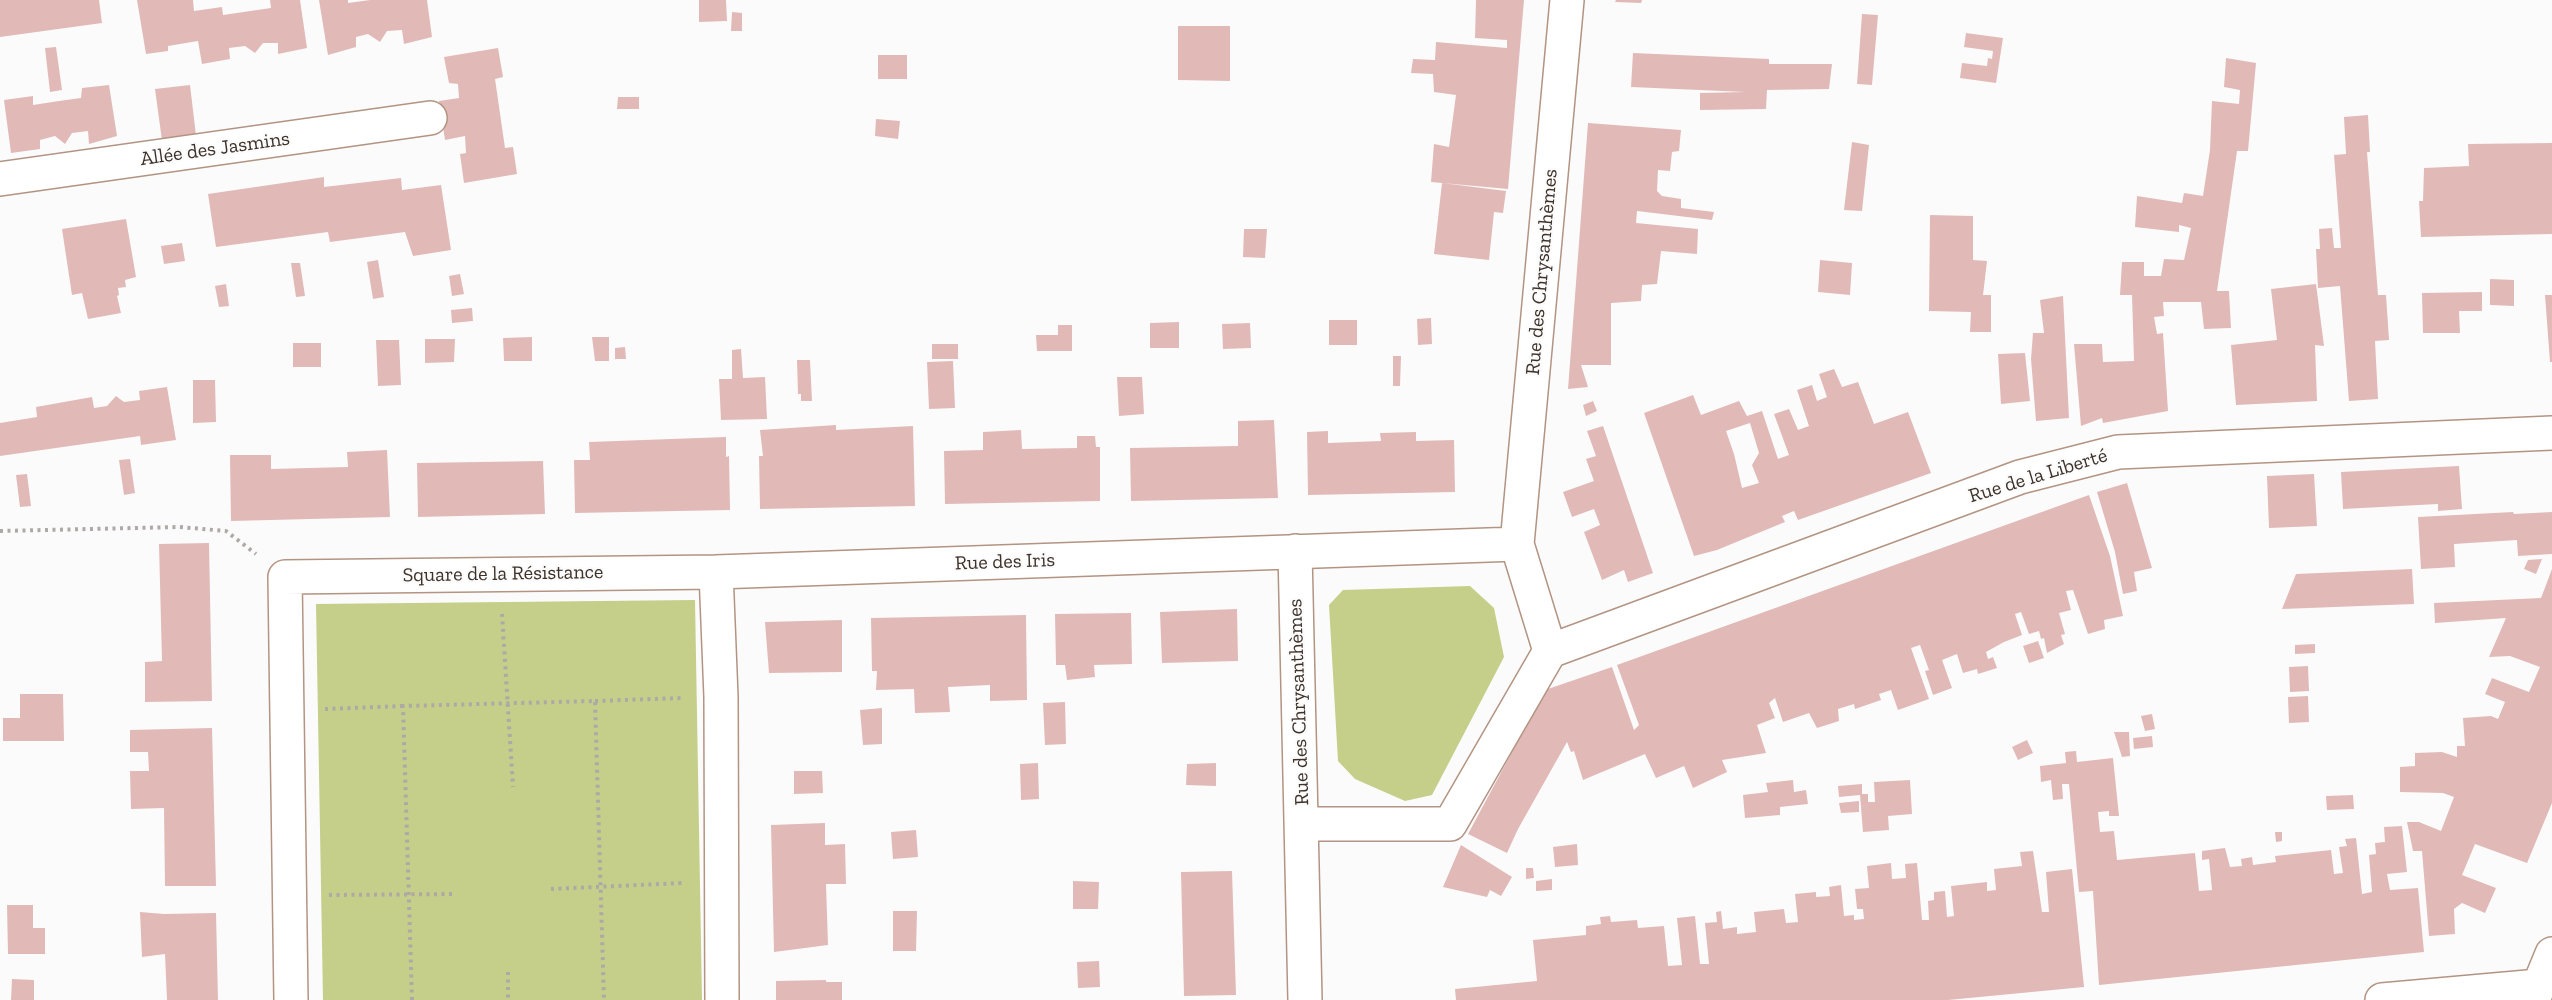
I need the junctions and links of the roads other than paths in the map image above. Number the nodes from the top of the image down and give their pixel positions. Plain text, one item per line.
1 (1568, 0) edge
2 (430, 118) dead end
3 (0, 179) edge
4 (2552, 433) edge
5 (1517, 544) junction
6 (1295, 551) junction
7 (716, 572) junction
8 (1550, 651) junction
9 (1302, 824) junction
10 (2552, 954) edge
11 (2536, 993) edge
12 (291, 1000) edge
13 (722, 1000) edge
14 (1305, 1000) edge
15 (2382, 1000) edge

1 - 5 street, Rue des Chrysanthèmes
2 - 3 street, Allée des Jasmins
4 - 8 street, Rue de la Liberté
5 - 6 street
5 - 8 street, Rue des Chrysanthèmes
6 - 7 street, Rue des Iris
6 - 9 street, Rue des Chrysanthèmes
7 - 12 street, Square de la Résistance
7 - 13 street
8 - 9 street, Rue des Chrysanthèmes
9 - 14 street, Rue des Chrysanthèmes
10 - 11 street
11 - 15 street

